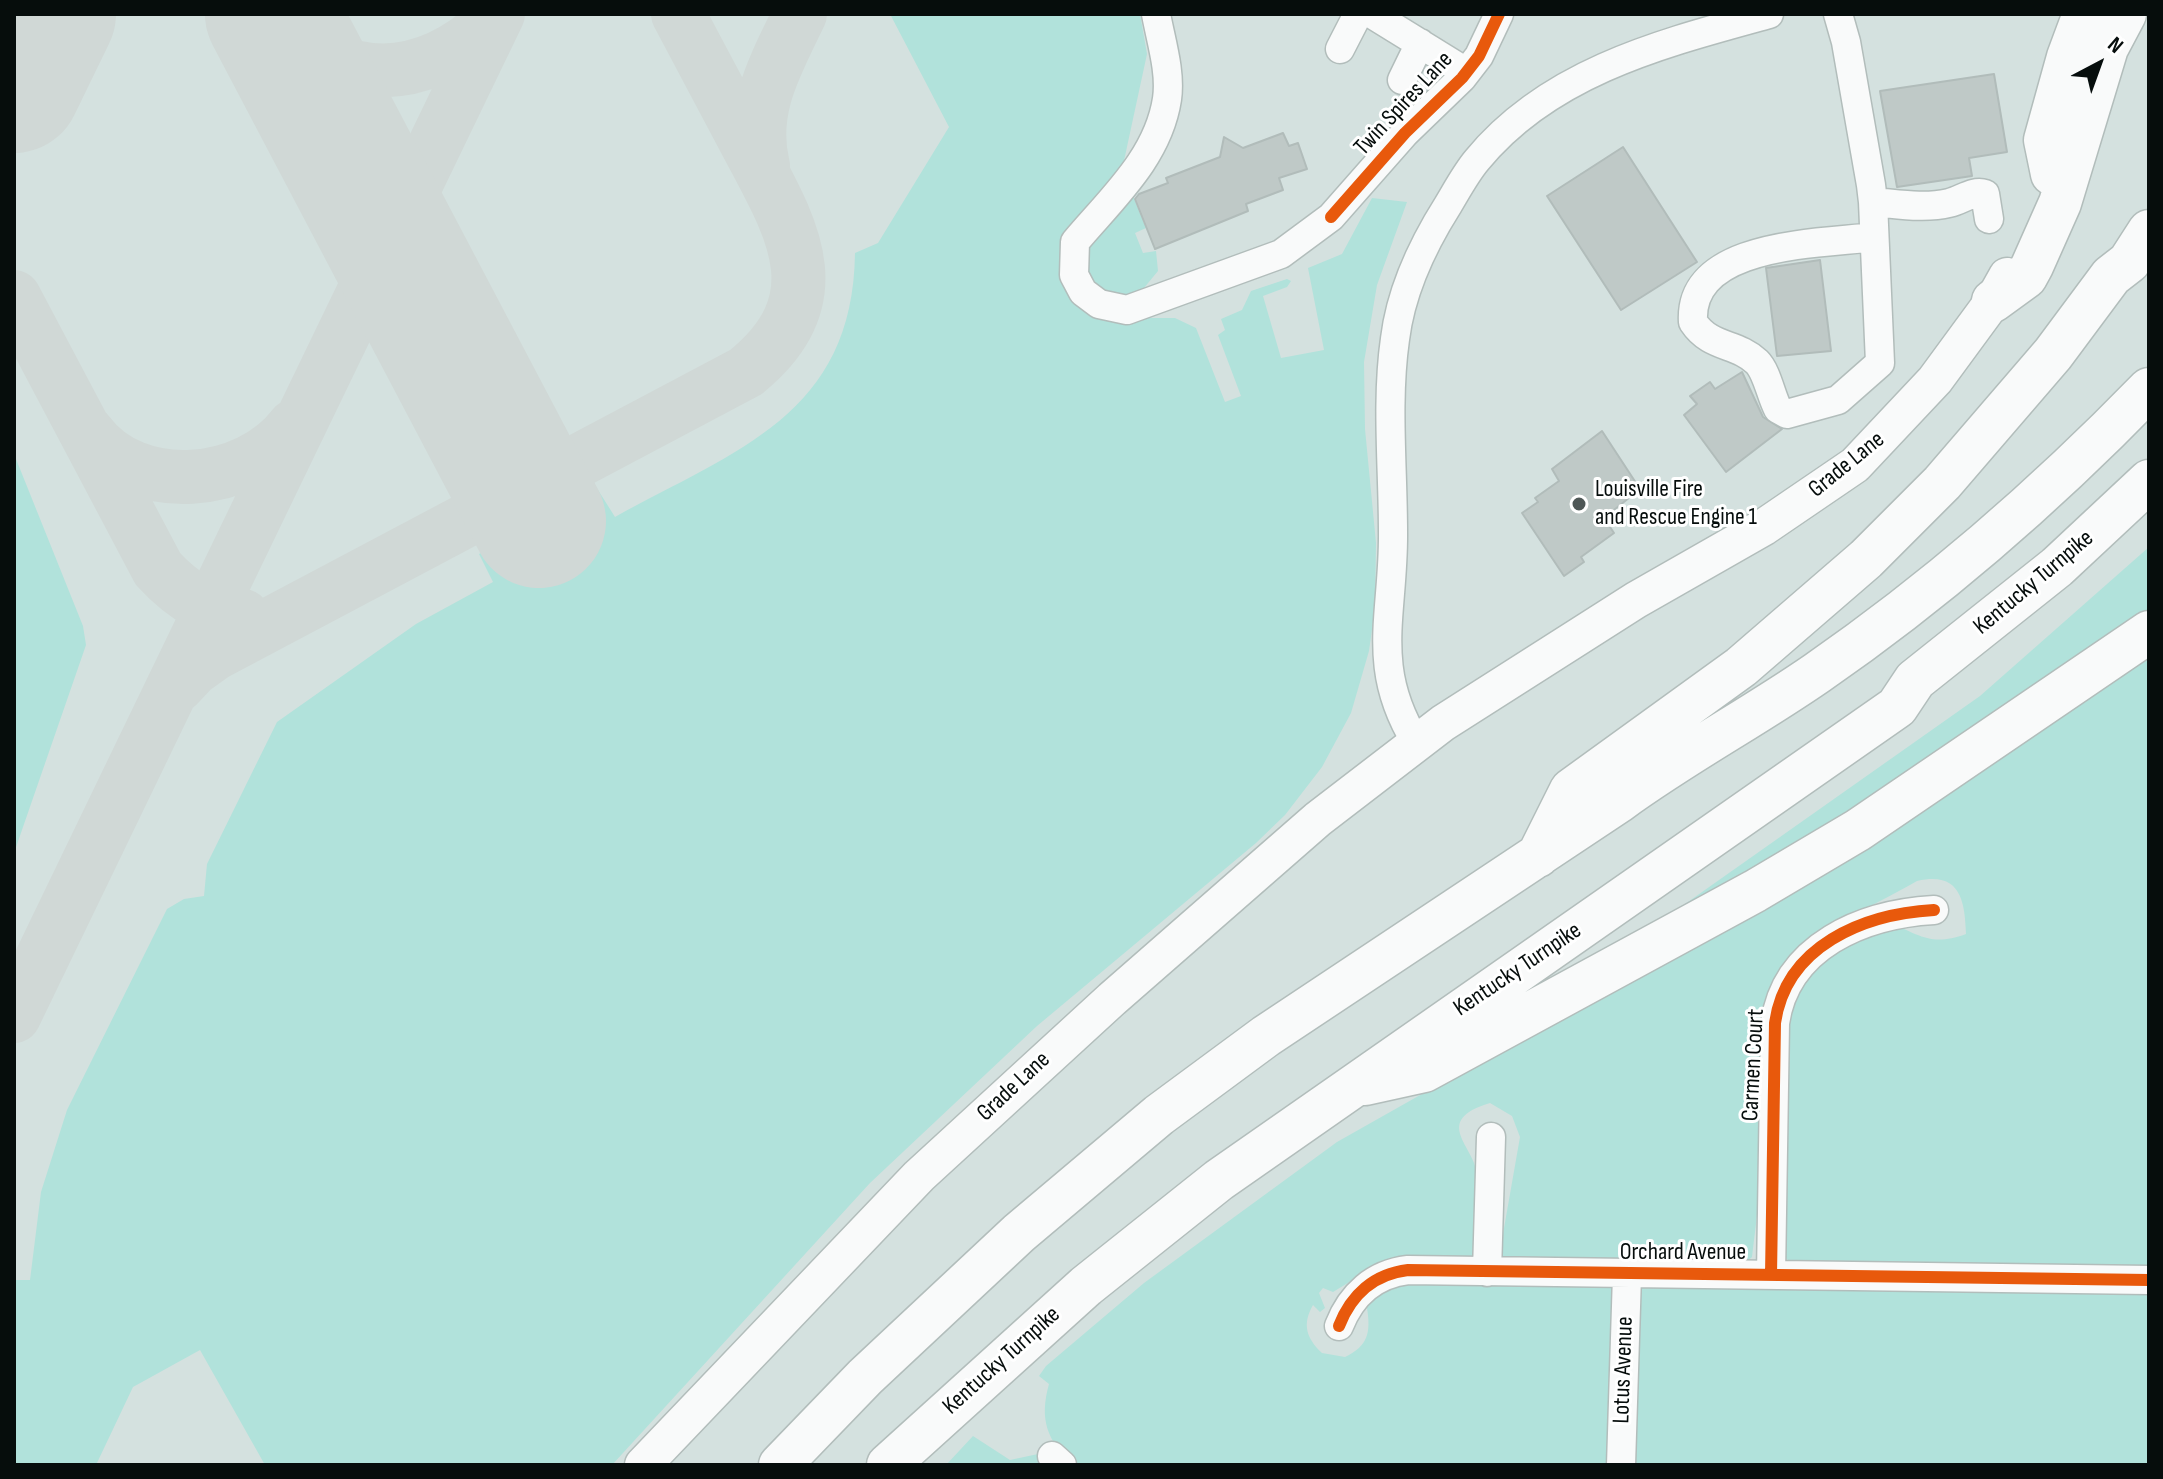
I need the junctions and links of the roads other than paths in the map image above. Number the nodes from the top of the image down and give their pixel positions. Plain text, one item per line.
1 (1156, 14) edge
2 (1358, 14) edge
3 (1372, 14) edge
4 (1499, 14) edge
5 (1769, 14) edge
6 (1838, 14) edge
7 (2103, 18) edge
8 (1420, 43) junction
9 (1340, 49) dead end
10 (1466, 72) junction
11 (1402, 80) dead end
12 (2052, 174) joint
13 (1873, 202) junction
14 (2149, 202) edge
15 (1989, 219) dead end
16 (2149, 231) edge
17 (1874, 237) junction
18 (2111, 276) junction
19 (1993, 301) junction
20 (2149, 389) edge
21 (2149, 481) edge
22 (2149, 519) edge
23 (2149, 632) edge
24 (1897, 707) junction
25 (1416, 742) junction
26 (1537, 857) junction
27 (1934, 910) dead end
28 (1352, 1087) junction
29 (1491, 1137) dead end
30 (1487, 1272) junction
31 (1627, 1275) junction
32 (1771, 1275) junction
33 (2149, 1280) edge
34 (1339, 1326) dead end
35 (643, 1465) edge
36 (780, 1465) edge
37 (888, 1465) edge
38 (1621, 1465) edge

1 - 10 street, Twin Spires Lane
2 - 9 street
3 - 8 street
4 - 10 street, Twin Spires Lane
5 - 25 street
6 - 13 street
7 - 12 highway
7 - 19 highway
8 - 10 street
8 - 11 street
12 - 19 main road, Grade Lane
13 - 15 street
13 - 17 street
14 - 18 highway
16 - 18 highway
17 - 17 street
18 - 26 highway
19 - 25 main road, Grade Lane
20 - 26 highway
21 - 24 highway, Kentucky Turnpike
22 - 24 highway
23 - 28 highway
24 - 28 highway, Kentucky Turnpike
25 - 35 main road, Grade Lane
26 - 36 highway
27 - 32 street, Carmen Court
28 - 37 highway, Kentucky Turnpike
29 - 30 street
30 - 31 street, Orchard Avenue
30 - 34 street, Orchard Avenue
31 - 32 street, Orchard Avenue
31 - 38 street, Lotus Avenue
32 - 33 street, Orchard Avenue

